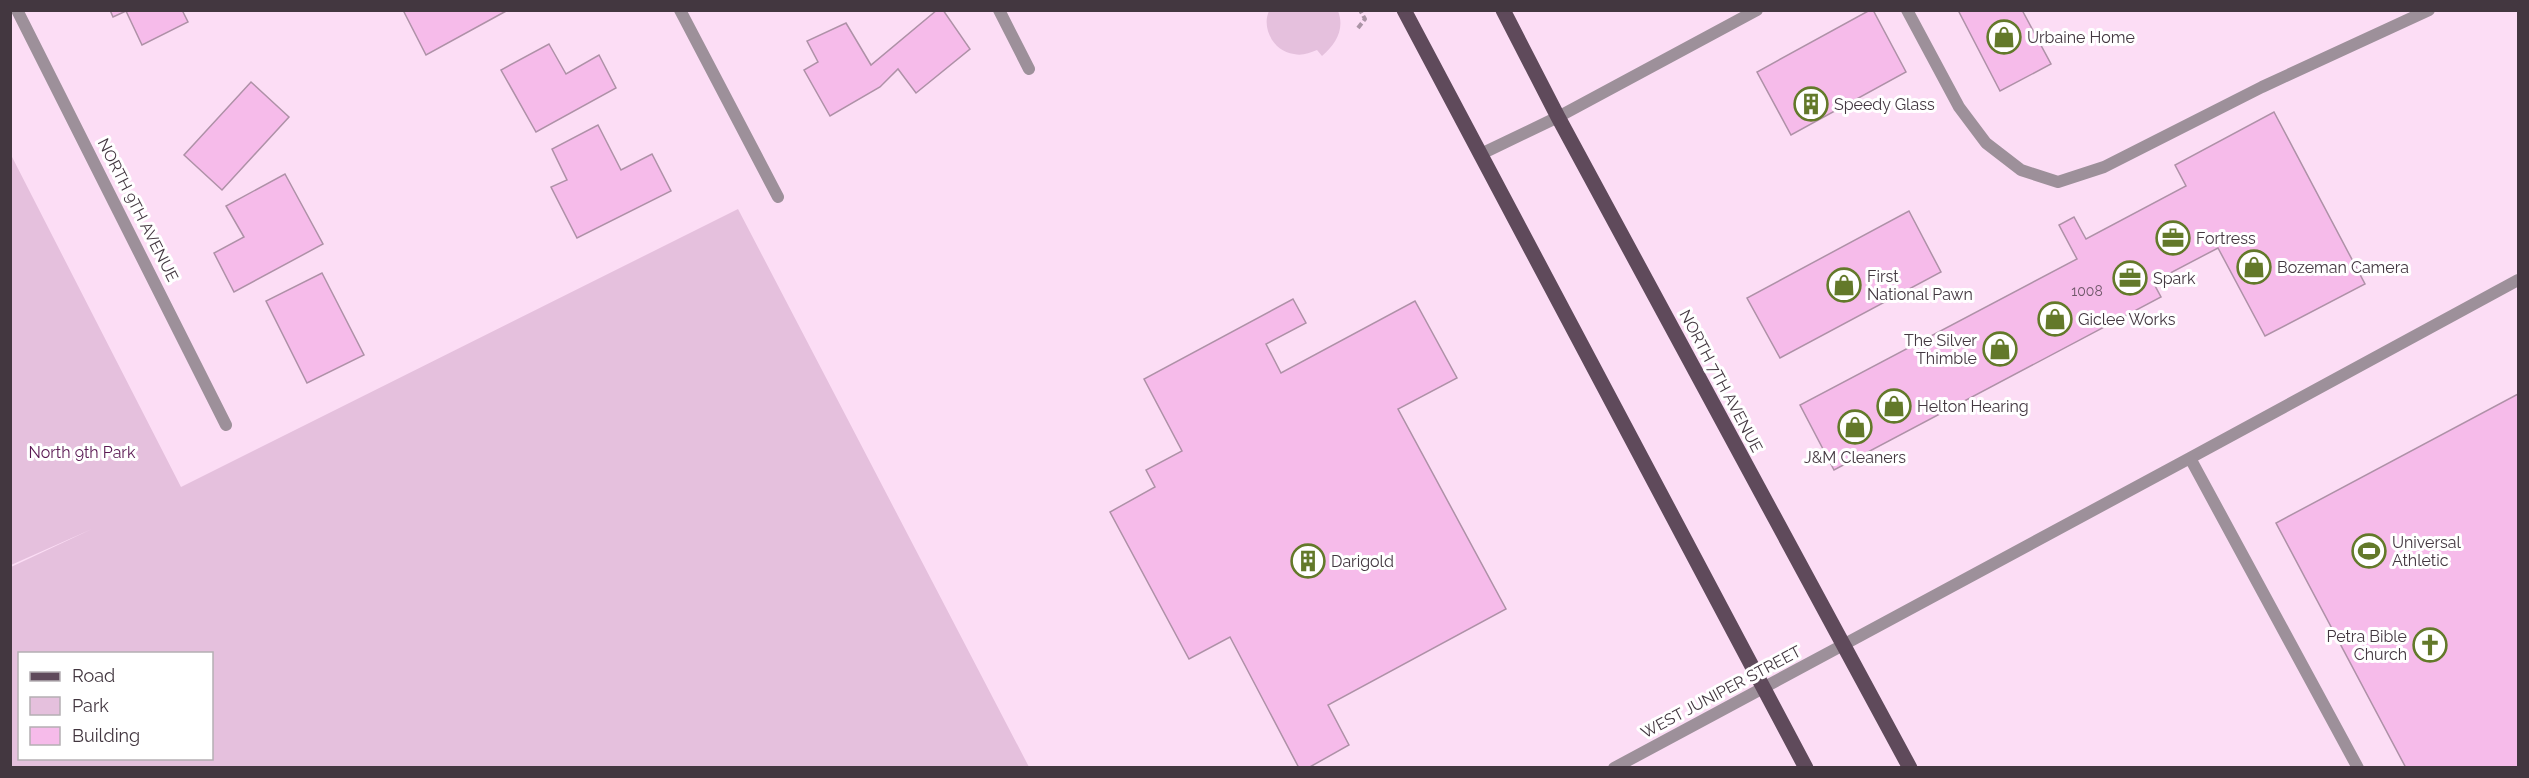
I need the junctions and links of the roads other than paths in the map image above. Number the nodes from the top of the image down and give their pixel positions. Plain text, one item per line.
1 (18, 10) edge
2 (680, 10) edge
3 (999, 10) edge
4 (1404, 10) edge
5 (1503, 10) edge
6 (1757, 10) edge
7 (1907, 10) edge
8 (2429, 10) edge
9 (1029, 69) dead end
10 (1558, 117) junction
11 (1481, 154) junction
12 (778, 197) dead end
13 (2518, 280) edge
14 (226, 425) dead end
15 (2190, 458) junction
16 (1843, 645) junction
17 (1763, 688) junction
18 (1614, 768) edge
19 (1806, 768) edge
20 (1910, 768) edge
21 (2358, 768) edge

1 - 14 street, NORTH 9TH AVENUE
2 - 12 street
3 - 9 street
4 - 11 main road
5 - 10 main road, NORTH 7TH AVENUE
6 - 10 street
7 - 8 street
10 - 11 street
10 - 16 main road, NORTH 7TH AVENUE
11 - 17 main road
13 - 15 street, WEST JUNIPER STREET
15 - 16 street, WEST JUNIPER STREET
15 - 21 street
16 - 17 street, WEST JUNIPER STREET
16 - 20 main road, NORTH 7TH AVENUE
17 - 18 street, WEST JUNIPER STREET
17 - 19 main road

